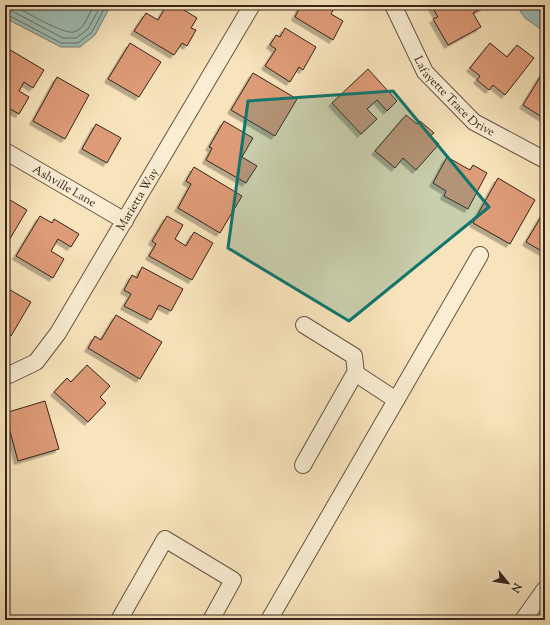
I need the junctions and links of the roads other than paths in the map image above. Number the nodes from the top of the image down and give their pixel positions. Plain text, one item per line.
1 (252, 5) edge
2 (393, 5) edge
3 (5, 151) edge
4 (545, 160) edge
5 (125, 221) junction
6 (480, 256) dead end
7 (304, 325) dead end
8 (5, 374) edge
9 (356, 374) junction
10 (396, 400) junction
11 (303, 465) dead end
12 (545, 590) edge
13 (119, 620) edge
14 (211, 620) edge
15 (269, 620) edge
16 (523, 620) edge

1 - 5 street, Marietta Way
2 - 4 street, Lafayette Trace Drive
3 - 5 street, Ashville Lane
5 - 8 street, Marietta Way
6 - 10 street
7 - 9 street
9 - 10 street
9 - 11 street
10 - 15 street
12 - 16 street
13 - 14 street

